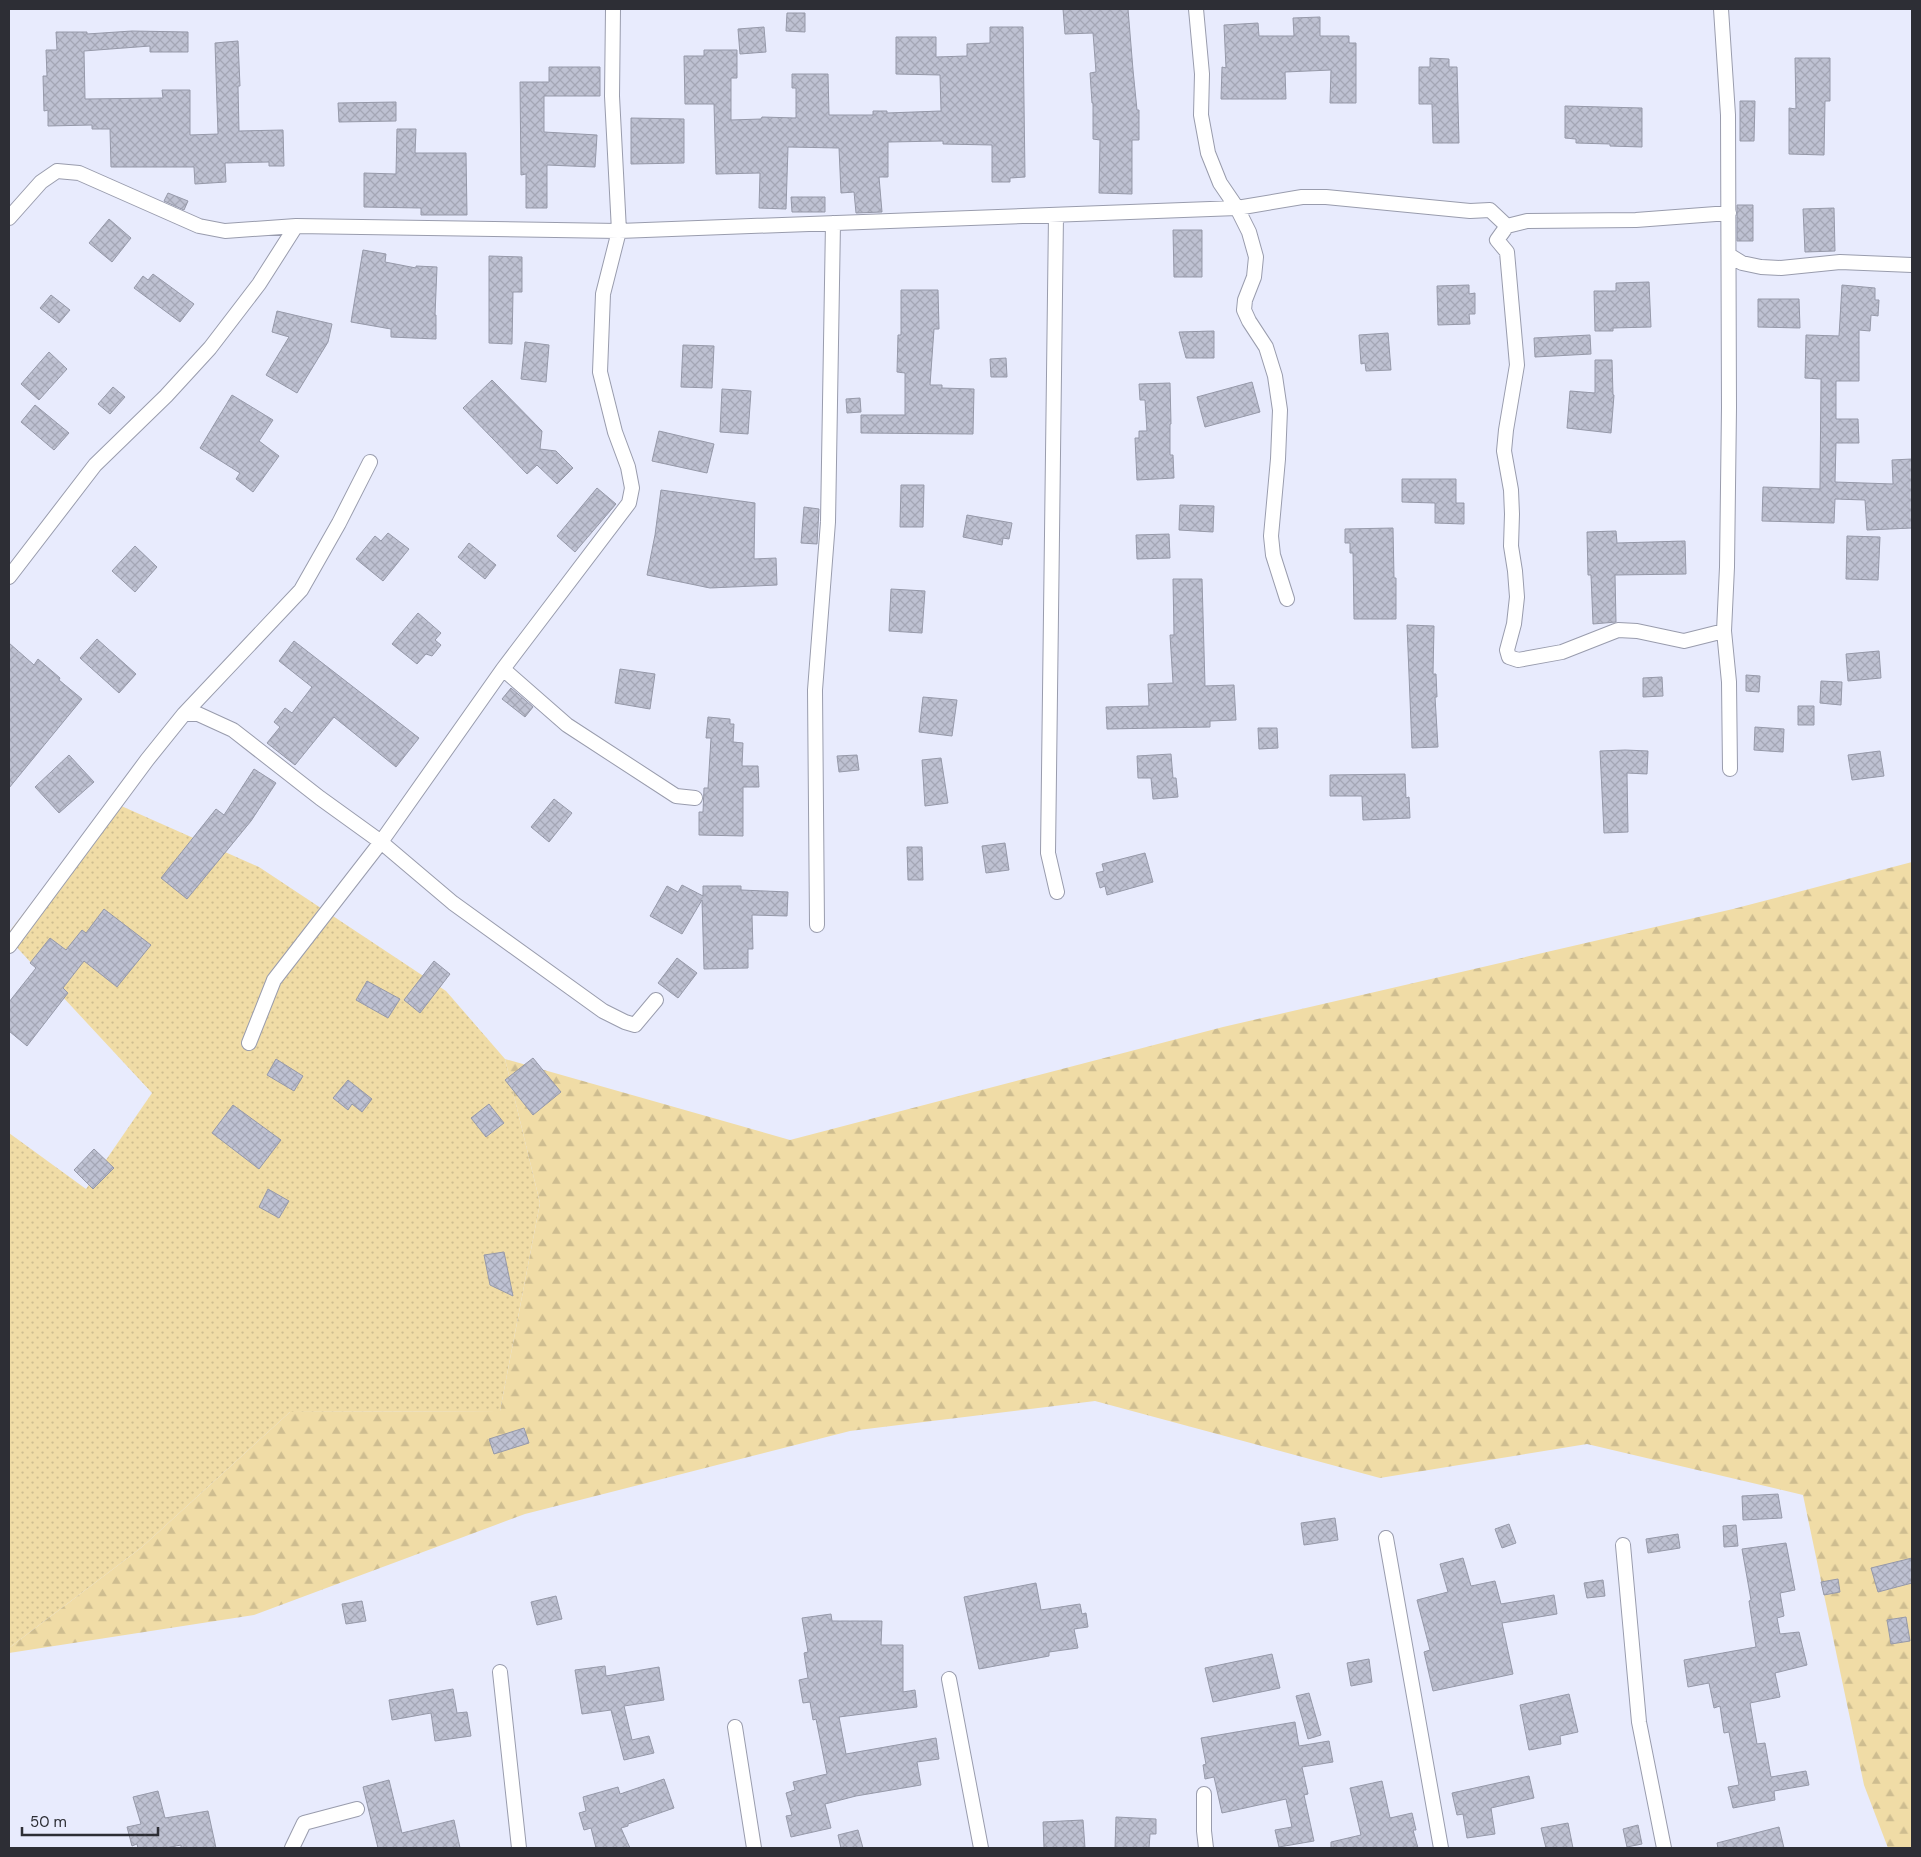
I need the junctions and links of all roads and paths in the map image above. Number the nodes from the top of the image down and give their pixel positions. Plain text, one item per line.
1 (612, 9) edge
2 (1196, 9) edge
3 (1721, 9) edge
4 (1237, 208) junction
5 (1729, 213) junction
6 (1056, 215) junction
7 (9, 218) edge
8 (833, 223) junction
9 (296, 226) junction
10 (1507, 226) junction
11 (619, 231) junction
12 (1729, 254) junction
13 (1912, 265) edge
14 (370, 462) dead end
15 (9, 577) edge
16 (1287, 599) dead end
17 (1724, 631) junction
18 (503, 669) junction
19 (184, 714) junction
20 (1730, 769) dead end
21 (695, 798) dead end
22 (381, 842) junction
23 (1057, 892) dead end
24 (817, 925) dead end
25 (9, 946) edge
26 (656, 1000) dead end
27 (250, 1043) dead end
28 (1386, 1538) dead end
29 (1623, 1545) dead end
30 (500, 1672) dead end
31 (949, 1679) dead end
32 (735, 1727) dead end
33 (1204, 1794) dead end
34 (357, 1809) dead end
35 (292, 1848) edge
36 (520, 1848) edge
37 (754, 1848) edge
38 (981, 1848) edge
39 (1206, 1848) edge
40 (1441, 1848) edge
41 (1664, 1848) edge

1 - 11 street
2 - 4 street
3 - 5 street
4 - 6 street
4 - 10 street
4 - 16 street
5 - 10 street
5 - 12 street
6 - 8 street
6 - 23 street
7 - 9 street
8 - 11 street
8 - 24 street
9 - 11 street
9 - 15 street
10 - 17 street
11 - 18 street
12 - 13 street
12 - 17 street
14 - 19 street
17 - 20 street
18 - 21 street
18 - 22 street
19 - 22 street
19 - 25 street
22 - 26 street
22 - 27 street
28 - 40 street
29 - 41 street
30 - 36 street
31 - 38 street
32 - 37 street
33 - 39 street
34 - 35 street

